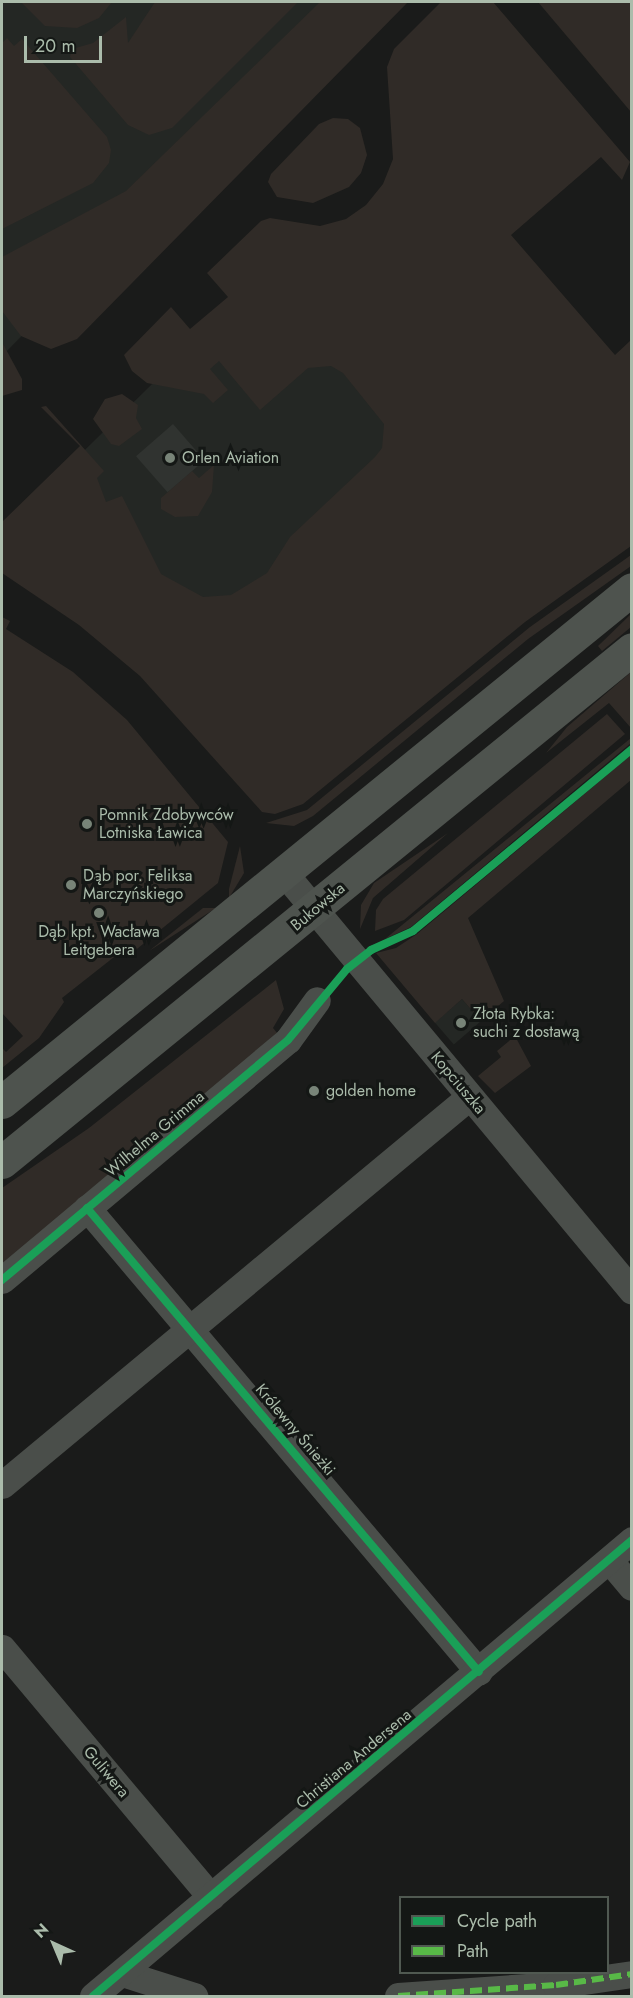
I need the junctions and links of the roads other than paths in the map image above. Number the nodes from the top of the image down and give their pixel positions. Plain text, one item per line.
1 (632, 589) edge
2 (632, 649) edge
3 (285, 874) junction
4 (315, 910) junction
5 (317, 1000) dead end
6 (469, 1097) junction
7 (2, 1102) edge
8 (2, 1162) edge
9 (87, 1208) junction
10 (2, 1280) edge
11 (632, 1291) edge
12 (191, 1327) junction
13 (2, 1485) edge
14 (632, 1540) edge
15 (609, 1560) junction
16 (632, 1587) edge
17 (2, 1648) edge
18 (479, 1672) junction
19 (211, 1897) junction
20 (632, 1974) edge
21 (127, 1984) edge
22 (93, 1996) edge
23 (194, 1996) edge
24 (398, 1996) edge

1 - 3 main road
2 - 4 main road, Bukowska
3 - 4 street, Kopciuszka
3 - 7 main road
4 - 6 street, Kopciuszka
4 - 8 main road, Bukowska
5 - 9 street, Wilhelma Grimma
6 - 11 street, Kopciuszka
6 - 12 street
9 - 10 street, Wilhelma Grimma
9 - 12 street, Królewny Śnieżki
12 - 13 street
12 - 18 street, Królewny Śnieżki
14 - 15 street, Christiana Andersena
15 - 16 street
15 - 18 street, Christiana Andersena
17 - 19 street, Guliwera
18 - 19 street, Christiana Andersena
19 - 21 street, Christiana Andersena
20 - 24 street
21 - 22 street, Christiana Andersena
21 - 23 street

